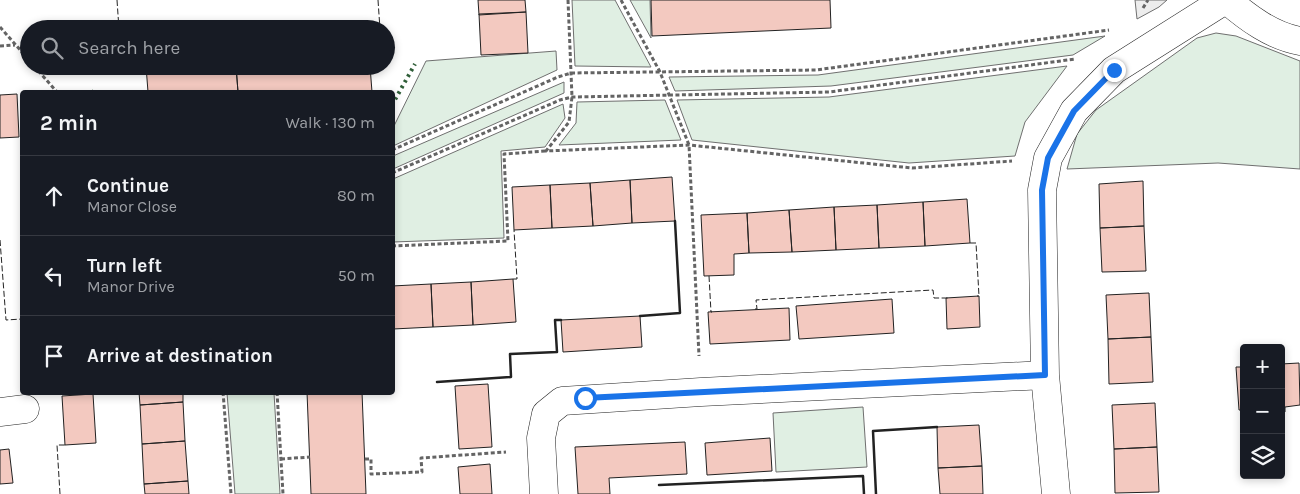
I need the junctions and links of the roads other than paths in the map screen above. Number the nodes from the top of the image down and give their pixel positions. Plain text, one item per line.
1 (1226, 0) edge
2 (1300, 41) edge
3 (1045, 375) junction
4 (544, 494) edge
5 (1056, 494) edge

1 - 2 street
1 - 3 street
3 - 4 street
3 - 5 street

